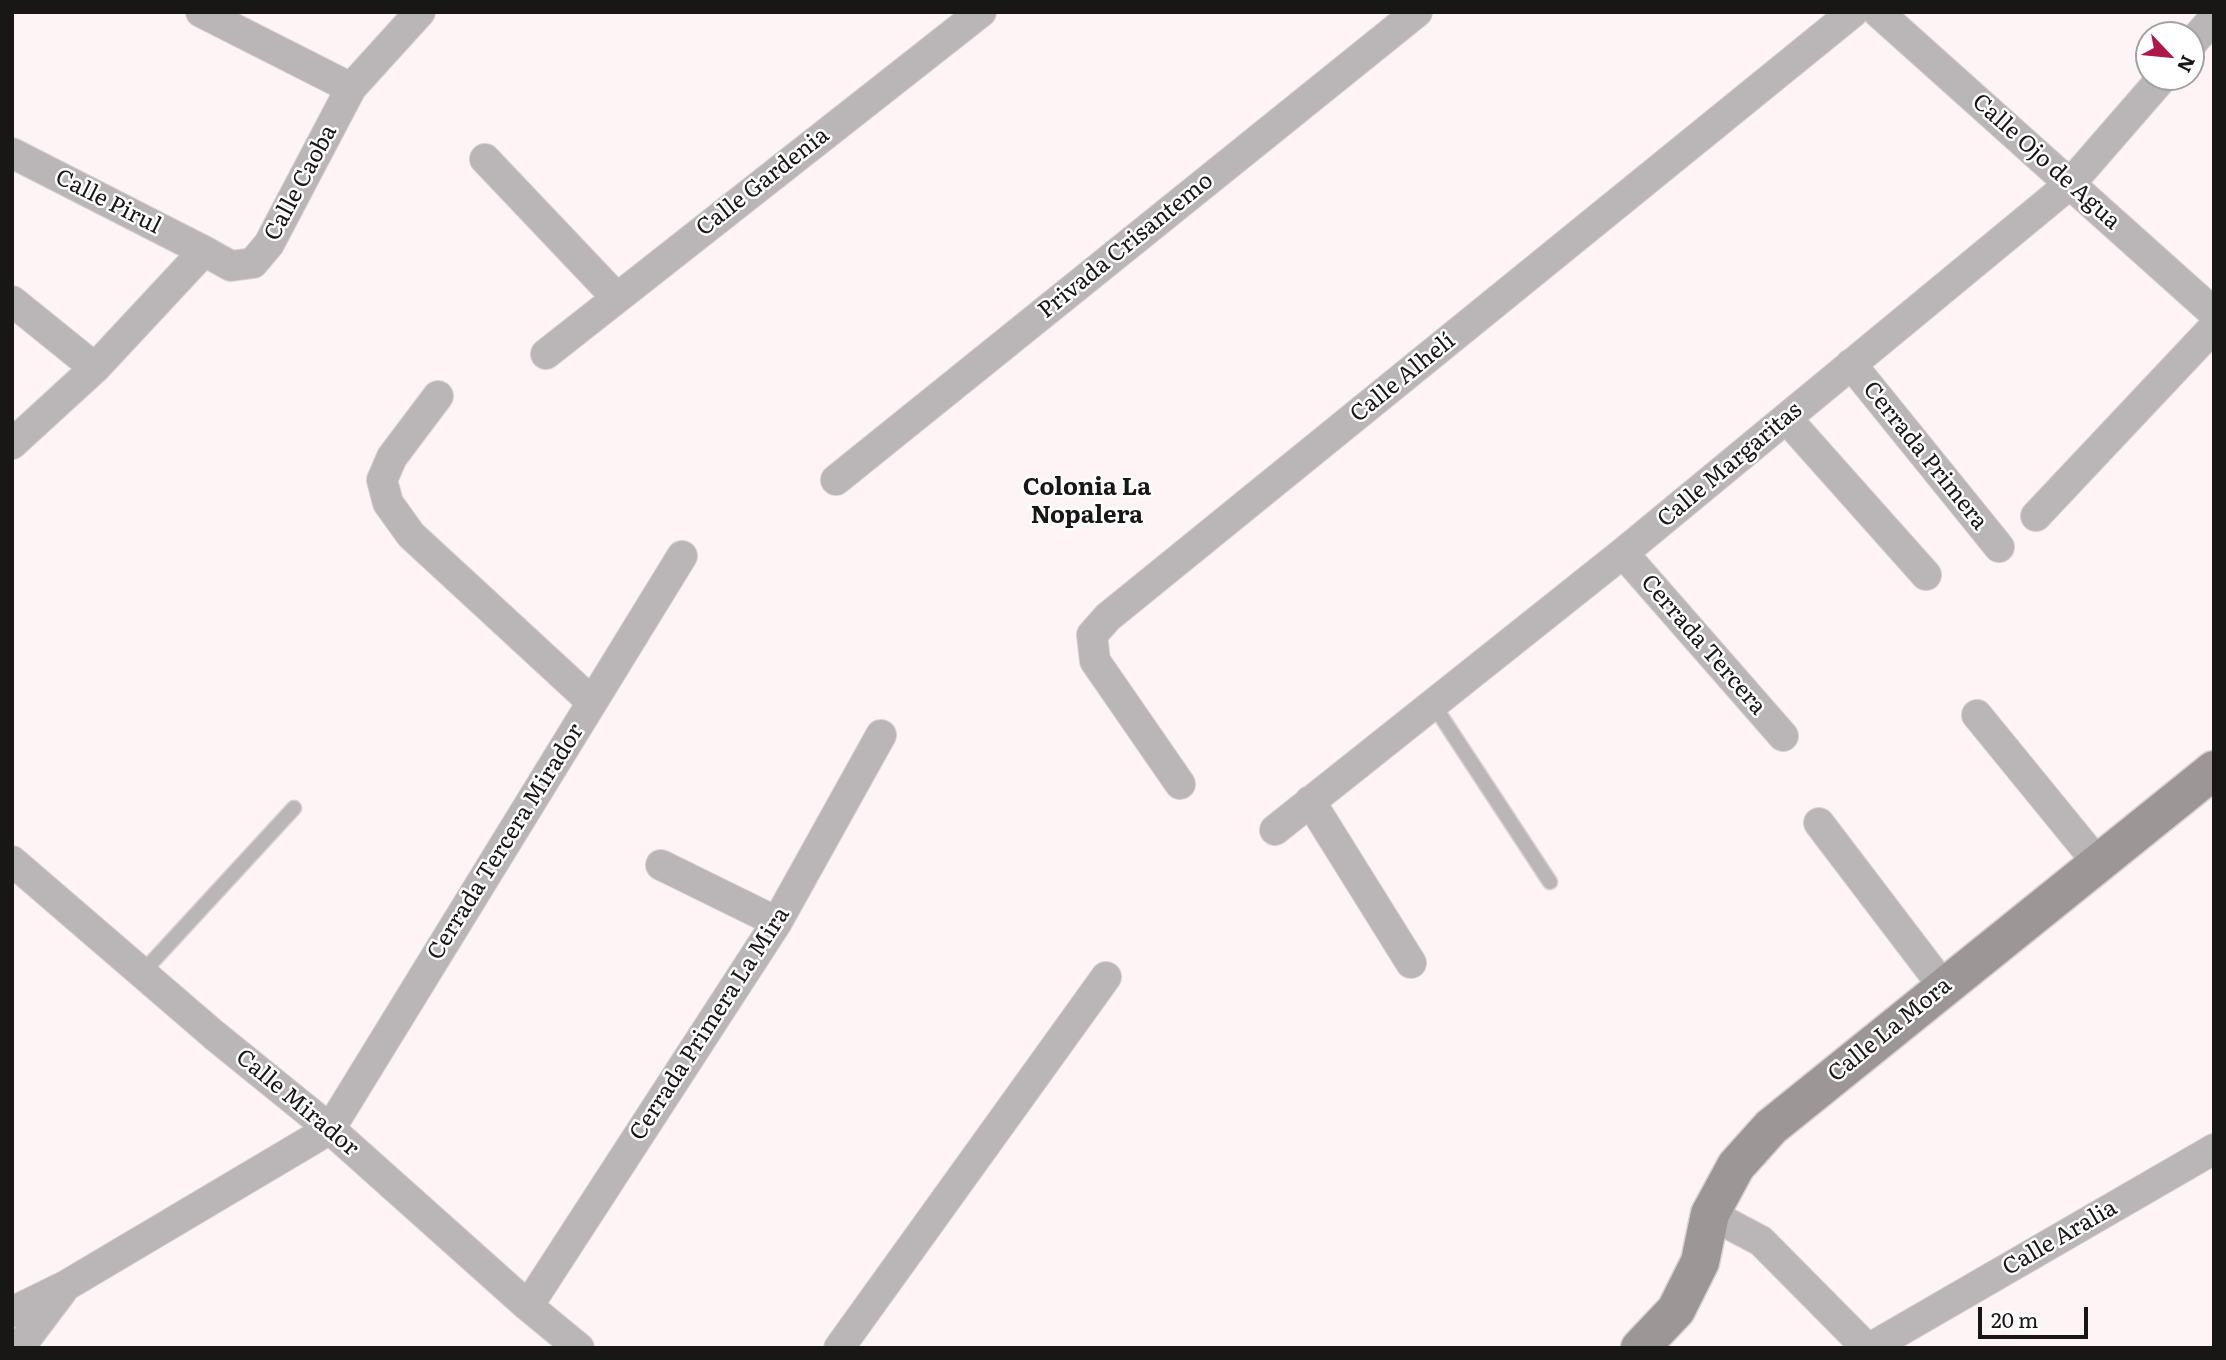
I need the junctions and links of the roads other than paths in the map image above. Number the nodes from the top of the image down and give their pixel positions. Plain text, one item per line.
1 (201, 12) edge
2 (420, 12) edge
3 (981, 12) edge
4 (1417, 12) edge
5 (1853, 12) edge
6 (1878, 12) edge
7 (352, 88) junction
8 (2150, 91) edge
9 (12, 153) edge
10 (485, 159) dead end
11 (2070, 184) junction
12 (204, 251) junction
13 (616, 298) junction
14 (12, 301) edge
15 (2214, 313) edge
16 (2214, 327) edge
17 (546, 354) dead end
18 (1852, 364) junction
19 (95, 368) junction
20 (438, 396) dead end
21 (1787, 419) junction
22 (12, 444) edge
23 (836, 480) dead end
24 (2036, 516) dead end
25 (1999, 547) dead end
26 (1623, 553) junction
27 (682, 556) dead end
28 (1926, 575) dead end
29 (593, 702) junction
30 (1433, 704) junction
31 (1978, 715) dead end
32 (881, 735) dead end
33 (1783, 736) dead end
34 (2214, 770) edge
35 (1180, 785) dead end
36 (1310, 801) junction
37 (294, 808) dead end
38 (1819, 823) dead end
39 (1275, 830) dead end
40 (2097, 862) junction
41 (13, 864) edge
42 (660, 865) dead end
43 (1550, 882) dead end
44 (777, 922) junction
45 (1411, 963) dead end
46 (142, 973) junction
47 (1106, 977) dead end
48 (1943, 986) junction
49 (330, 1129) junction
50 (2214, 1150) edge
51 (1710, 1214) junction
52 (67, 1285) junction
53 (528, 1306) junction
54 (12, 1312) edge
55 (19, 1348) edge
56 (579, 1348) edge
57 (839, 1348) edge
58 (1640, 1348) edge
59 (1869, 1348) edge

1 - 7 street
2 - 7 street, Calle Caoba
3 - 13 street, Calle Gardenia
4 - 23 street, Privada Crisantemo
5 - 35 street, Calle Alhelí
6 - 11 street, Calle Ojo de Agua
7 - 12 street, Calle Caoba
8 - 11 street, Calle Margaritas
9 - 12 street, Calle Pirul
10 - 13 street
11 - 15 street, Calle Ojo de Agua
11 - 18 street, Calle Margaritas
12 - 19 street
13 - 17 street, Calle Gardenia
14 - 19 street
16 - 24 street
18 - 21 street, Calle Margaritas
18 - 25 street, Cerrada Primera
19 - 22 street
20 - 29 street
21 - 26 street, Calle Margaritas
21 - 28 street
26 - 30 street, Calle Margaritas
26 - 33 street, Cerrada Tercera
27 - 29 street, Cerrada Tercera Mirador
29 - 49 street, Cerrada Tercera Mirador
30 - 36 street, Calle Margaritas
30 - 43 lane
31 - 40 street
32 - 44 street, Cerrada Primera La Mira
34 - 40 street, Calle La Mora
36 - 39 street, Calle Margaritas
36 - 45 street
37 - 46 lane
38 - 48 street
40 - 48 street, Calle La Mora
41 - 46 street, Calle Mirador
42 - 44 street
44 - 53 street, Cerrada Primera La Mira
46 - 49 street, Calle Mirador
47 - 57 street
48 - 51 street, Calle La Mora
49 - 52 street
49 - 53 street, Calle Mirador
50 - 59 street, Calle Aralia
51 - 58 street, Calle La Mora
51 - 59 street
52 - 54 street
52 - 55 street
53 - 56 street, Calle Mirador

